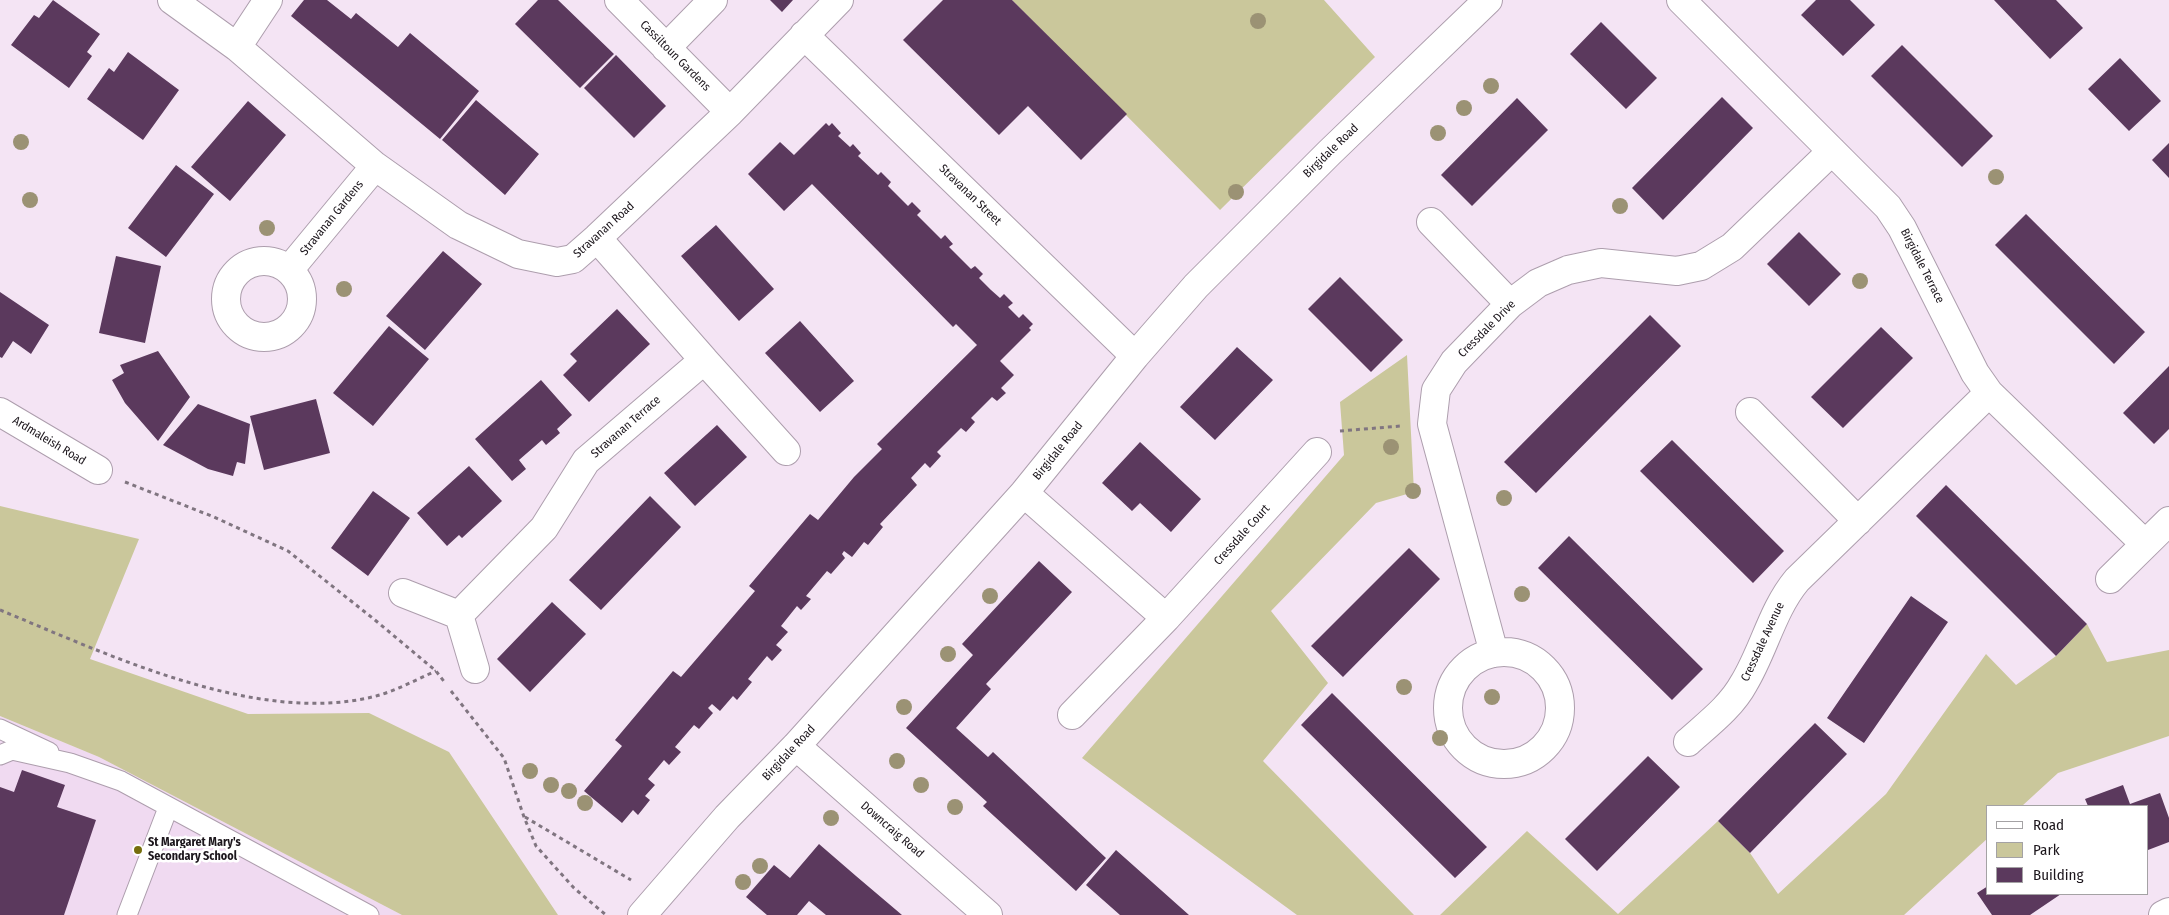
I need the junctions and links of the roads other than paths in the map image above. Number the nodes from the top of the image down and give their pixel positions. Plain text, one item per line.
1 (172, 0) edge
2 (268, 0) edge
3 (619, 0) edge
4 (713, 0) edge
5 (839, 0) edge
6 (1488, 0) edge
7 (1681, 0) edge
8 (804, 35) junction
9 (237, 47) junction
10 (666, 48) junction
11 (730, 112) junction
12 (1832, 151) junction
13 (375, 166) junction
14 (1431, 222) dead end
15 (598, 238) junction
16 (289, 270) dead end
17 (1510, 304) junction
18 (1136, 356) junction
19 (704, 360) junction
20 (1989, 392) junction
21 (0, 412) edge
22 (1750, 412) dead end
23 (786, 451) dead end
24 (1318, 452) road end
25 (98, 470) road end
26 (1024, 493) junction
27 (1858, 521) junction
28 (2169, 521) edge
29 (2145, 544) junction
30 (2110, 579) dead end
31 (403, 593) dead end
32 (459, 615) junction
33 (1166, 618) junction
34 (1494, 653) junction
35 (475, 668) dead end
36 (1072, 714) dead end
37 (0, 729) edge
38 (1688, 742) dead end
39 (796, 746) junction
40 (0, 755) edge
41 (70, 763) junction
42 (168, 808) junction
43 (650, 906) edge
44 (2169, 912) edge
45 (127, 915) edge
46 (369, 915) edge
47 (988, 915) edge
48 (2163, 915) edge

1 - 9 street, Stravanan Road
2 - 9 street
3 - 10 street, Cassiltoun Gardens
4 - 10 street
5 - 8 street, Stravanan Road
6 - 18 street, Birgidale Road
7 - 12 street, Birgidale Terrace
8 - 11 street, Stravanan Road
8 - 18 street, Stravanan Street
9 - 13 street, Stravanan Road
10 - 11 street, Cassiltoun Gardens
11 - 15 street, Stravanan Road
12 - 17 street, Cressdale Drive
12 - 20 street, Birgidale Terrace
13 - 15 street, Stravanan Road
13 - 16 street, Stravanan Gardens
14 - 17 street
15 - 19 street
17 - 34 street, Cressdale Drive
18 - 26 street, Birgidale Road
19 - 23 street
19 - 32 street, Stravanan Terrace
20 - 27 street, Cressdale Avenue
20 - 29 street, Birgidale Terrace
21 - 25 street, Ardmaleish Road
22 - 27 street
24 - 33 street, Cressdale Court
26 - 33 street
26 - 39 street, Birgidale Road
27 - 38 street, Cressdale Avenue
28 - 29 street
29 - 30 street
31 - 32 street
32 - 35 street
33 - 36 street, Cressdale Court
34 - 34 street
37 - 41 lane
39 - 43 street, Birgidale Road
39 - 47 street, Downcraig Road
40 - 41 lane
41 - 42 lane
42 - 45 lane
42 - 46 lane
44 - 48 street

